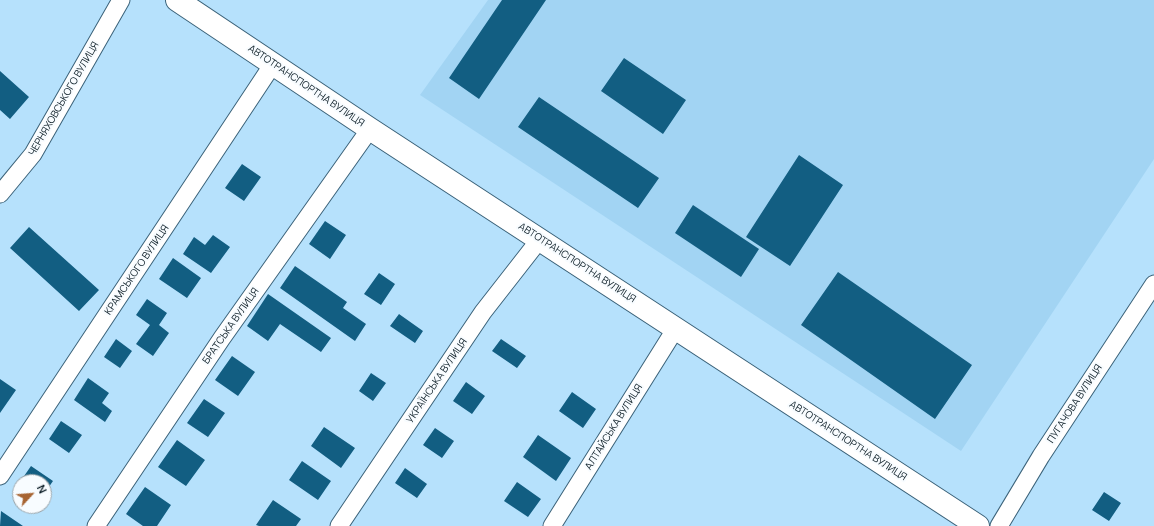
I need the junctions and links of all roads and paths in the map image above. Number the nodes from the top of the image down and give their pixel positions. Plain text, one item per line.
1 (122, 0) edge
2 (177, 0) edge
3 (273, 64) junction
4 (370, 129) junction
5 (0, 194) edge
6 (540, 239) junction
7 (1154, 284) edge
8 (676, 328) junction
9 (0, 476) edge
10 (96, 526) edge
11 (339, 526) edge
12 (552, 526) edge
13 (978, 526) edge
14 (999, 526) edge

1 - 5 street, ЧЕРНЯХОВСЬКОГО ВУЛИЦЯ
2 - 3 main road, АВТОТРАНСПОРТНА ВУЛИЦЯ
3 - 4 main road, АВТОТРАНСПОРТНА ВУЛИЦЯ
3 - 9 street, КРАМСЬКОГО ВУЛИЦЯ
4 - 6 main road, АВТОТРАНСПОРТНА ВУЛИЦЯ
4 - 10 street, БРАТСЬКА ВУЛИЦЯ
6 - 8 main road, АВТОТРАНСПОРТНА ВУЛИЦЯ
6 - 11 street, УКРАЇНСЬКА ВУЛИЦЯ
7 - 14 street, ПУГАЧОВА ВУЛИЦЯ
8 - 12 street, АЛТАЙСЬКА ВУЛИЦЯ
8 - 13 main road, АВТОТРАНСПОРТНА ВУЛИЦЯ

